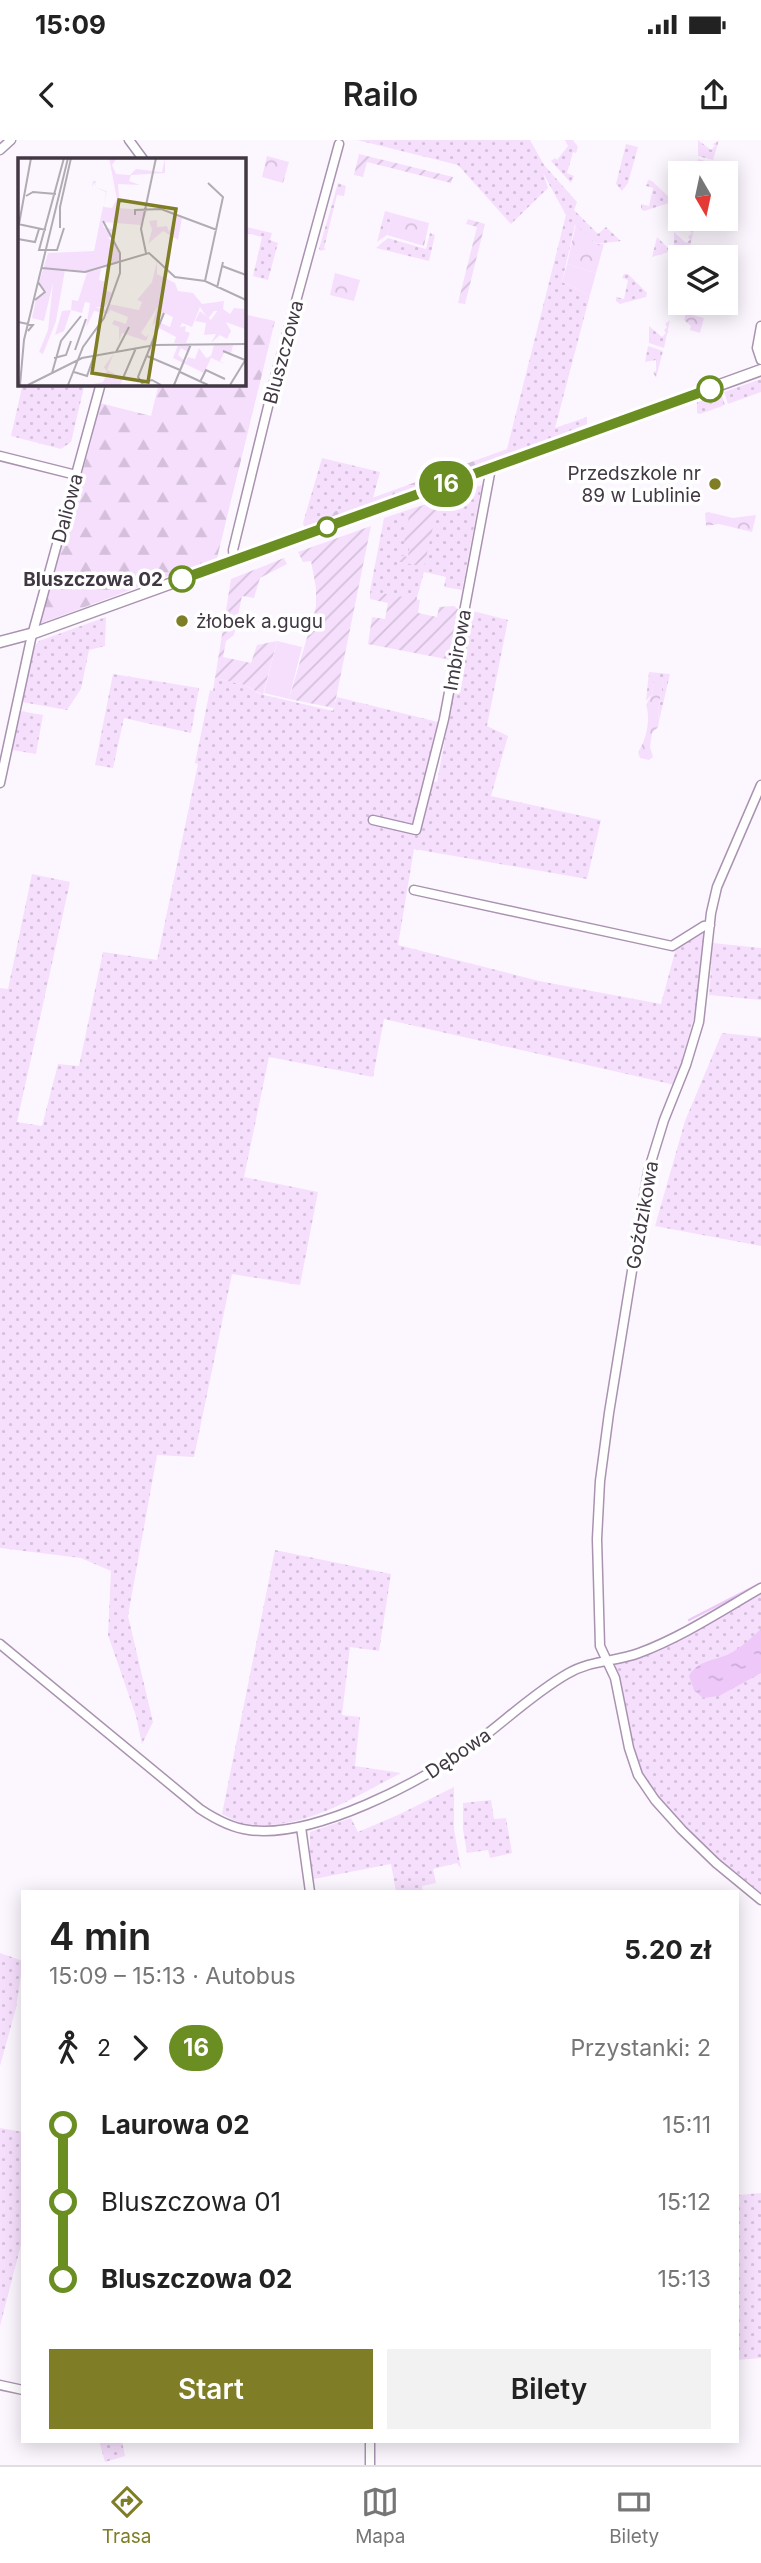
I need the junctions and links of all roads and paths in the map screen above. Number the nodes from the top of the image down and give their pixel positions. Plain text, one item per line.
1 (11, 140) edge
2 (129, 140) edge
3 (339, 144) dead end
4 (0, 150) edge
5 (142, 158) edge
6 (761, 326) edge
7 (761, 360) edge
8 (761, 370) edge
9 (100, 385) edge
10 (0, 456) edge
11 (491, 468) junction
12 (76, 475) junction
13 (234, 560) junction
14 (34, 633) junction
15 (0, 642) edge
16 (0, 783) edge
17 (761, 785) edge
18 (373, 820) dead end
19 (414, 890) dead end
20 (710, 925) junction
21 (761, 1588) edge
22 (0, 1644) edge
23 (607, 1659) junction
24 (301, 1827) junction
25 (310, 1890) edge
26 (761, 1900) edge
27 (0, 2385) edge
28 (21, 2390) edge
29 (370, 2443) edge
30 (370, 2465) edge

1 - 4 street
2 - 5 street
3 - 13 street, Bluszczowa
6 - 7 street
8 - 11 street
9 - 12 street, Daliowa
10 - 12 street
11 - 13 street
11 - 18 street, Imbirowa
12 - 14 street, Daliowa
13 - 14 street
14 - 15 street
14 - 16 street, Daliowa
17 - 20 street, Goździkowa
19 - 20 street
20 - 23 street, Goździkowa
21 - 23 street, Dębowa
22 - 24 street, Dębowa
23 - 24 street, Dębowa
23 - 26 street, Goździkowa
24 - 25 street
27 - 28 street
29 - 30 street

